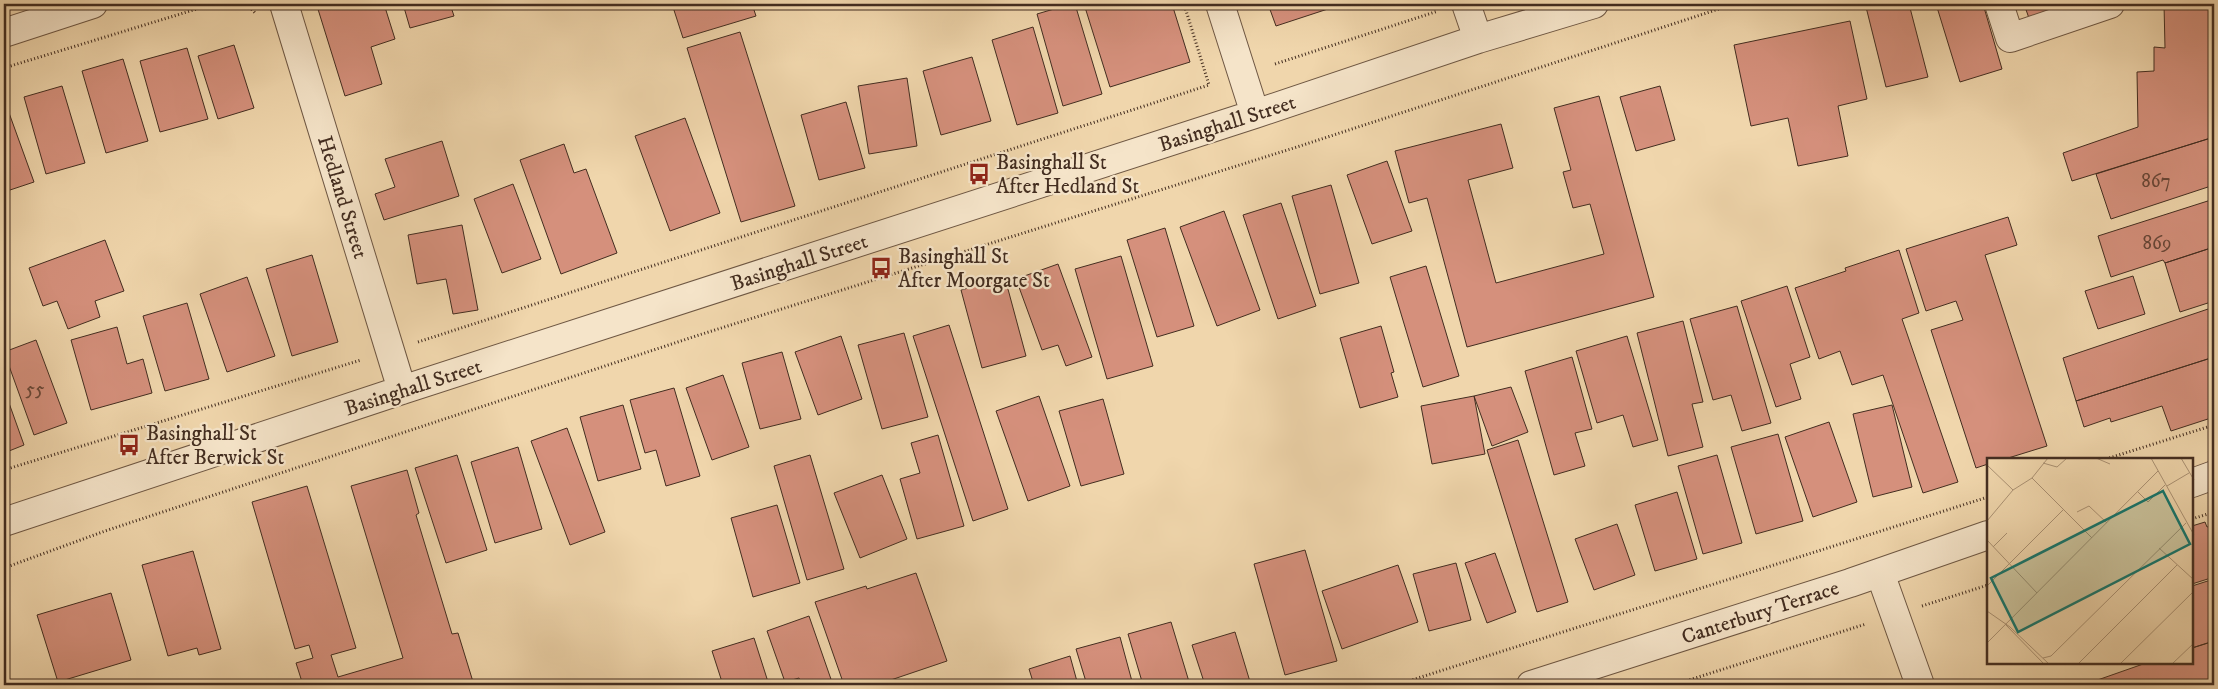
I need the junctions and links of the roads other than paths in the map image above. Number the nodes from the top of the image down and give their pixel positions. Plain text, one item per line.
1 (93, 4) edge
2 (284, 4) edge
3 (1220, 4) edge
4 (1594, 4) edge
5 (1999, 4) edge
6 (2110, 4) edge
7 (1455, 7) edge
8 (4, 33) edge
9 (1478, 39) junction
10 (1255, 114) junction
11 (402, 390) junction
12 (2214, 475) edge
13 (2193, 482) edge
14 (4, 522) edge
15 (1987, 535) edge
16 (1880, 573) junction
17 (1531, 685) edge
18 (1920, 685) edge

1 - 8 street
2 - 11 street, Hedland Street
3 - 10 street
4 - 9 street, Basinghall Street
5 - 6 street
7 - 9 street
9 - 10 street, Basinghall Street
10 - 11 street, Basinghall Street
11 - 14 street, Basinghall Street
12 - 13 street
15 - 16 street, Canterbury Terrace
16 - 17 street, Canterbury Terrace
16 - 18 street

